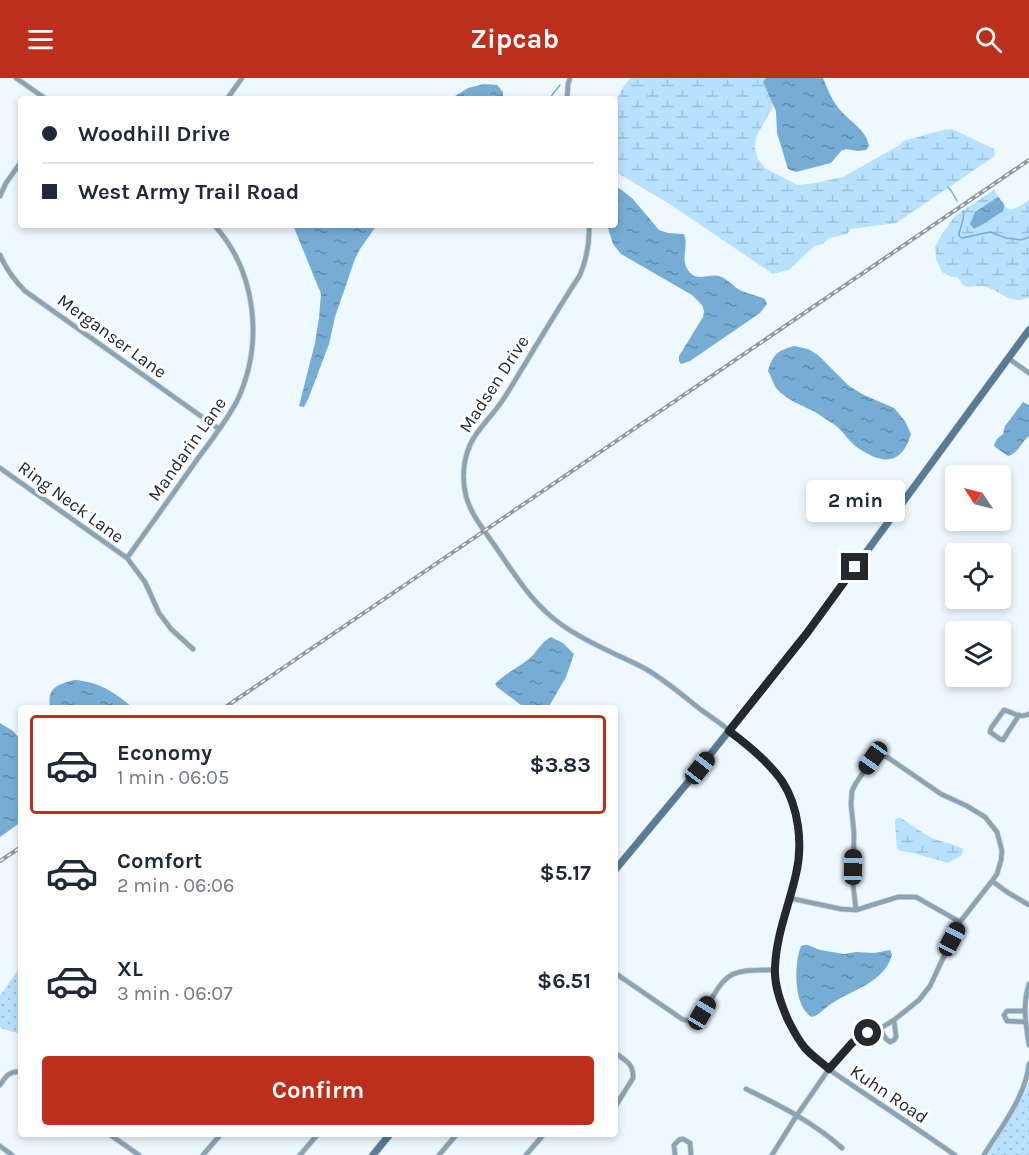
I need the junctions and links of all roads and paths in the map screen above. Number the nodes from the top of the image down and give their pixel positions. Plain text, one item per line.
1 (16, 78) edge
2 (242, 78) edge
3 (570, 78) edge
4 (42, 96) edge
5 (229, 96) edge
6 (567, 96) edge
7 (18, 166) edge
8 (0, 196) edge
9 (216, 228) edge
10 (589, 228) edge
11 (0, 255) edge
12 (1029, 330) edge
13 (1008, 358) junction
14 (1029, 373) edge
15 (219, 429) junction
16 (0, 468) edge
17 (127, 558) junction
18 (193, 649) dead end
19 (1029, 714) edge
20 (1019, 716) junction
21 (729, 731) junction
22 (618, 866) edge
23 (992, 881) junction
24 (789, 898) junction
25 (1029, 905) edge
26 (856, 910) junction
27 (960, 922) junction
28 (774, 970) junction
29 (618, 975) edge
30 (1029, 984) edge
31 (1024, 1011) junction
32 (894, 1020) junction
33 (1025, 1022) junction
34 (881, 1028) junction
35 (1029, 1045) edge
36 (618, 1055) edge
37 (1029, 1064) edge
38 (829, 1069) junction
39 (18, 1072) edge
40 (0, 1085) edge
41 (746, 1089) dead end
42 (618, 1102) edge
43 (797, 1115) junction
44 (117, 1137) edge
45 (218, 1137) edge
46 (315, 1137) edge
47 (388, 1137) edge
48 (454, 1137) edge
49 (542, 1137) edge
50 (0, 1146) edge
51 (842, 1149) dead end
52 (529, 1154) edge
53 (12, 1155) edge
54 (139, 1155) edge
55 (203, 1155) edge
56 (300, 1155) edge
57 (373, 1155) edge
58 (439, 1155) edge
59 (675, 1155) edge
60 (691, 1155) edge
61 (772, 1155) edge
62 (955, 1155) edge
63 (984, 1155) edge

1 - 4 street
2 - 5 street
3 - 6 street
7 - 8 street
9 - 15 street, Mandarin Lane
10 - 21 street, Madsen Drive
11 - 15 street, Merganser Lane
12 - 13 main road
13 - 14 street
13 - 21 main road
15 - 17 street, Mandarin Lane
16 - 17 street, Ring Neck Lane
17 - 18 street, Ring Neck Lane
19 - 20 street
20 - 20 street
21 - 22 main road
21 - 24 street, Kuhn Road
23 - 25 street
23 - 26 street
23 - 27 street
24 - 26 street
24 - 28 street, Kuhn Road
26 - 27 street
27 - 32 street
28 - 29 street
28 - 38 street, Kuhn Road
30 - 31 street
31 - 33 street
31 - 33 street
32 - 34 street
32 - 34 street
33 - 35 street
34 - 38 street
36 - 42 street
37 - 63 street
38 - 43 street
38 - 62 street, Kuhn Road
39 - 40 street
41 - 43 street
43 - 51 street
43 - 61 street
44 - 54 street
45 - 55 street
46 - 56 street
47 - 57 main road
48 - 58 street
49 - 52 street
50 - 53 street
59 - 60 street

